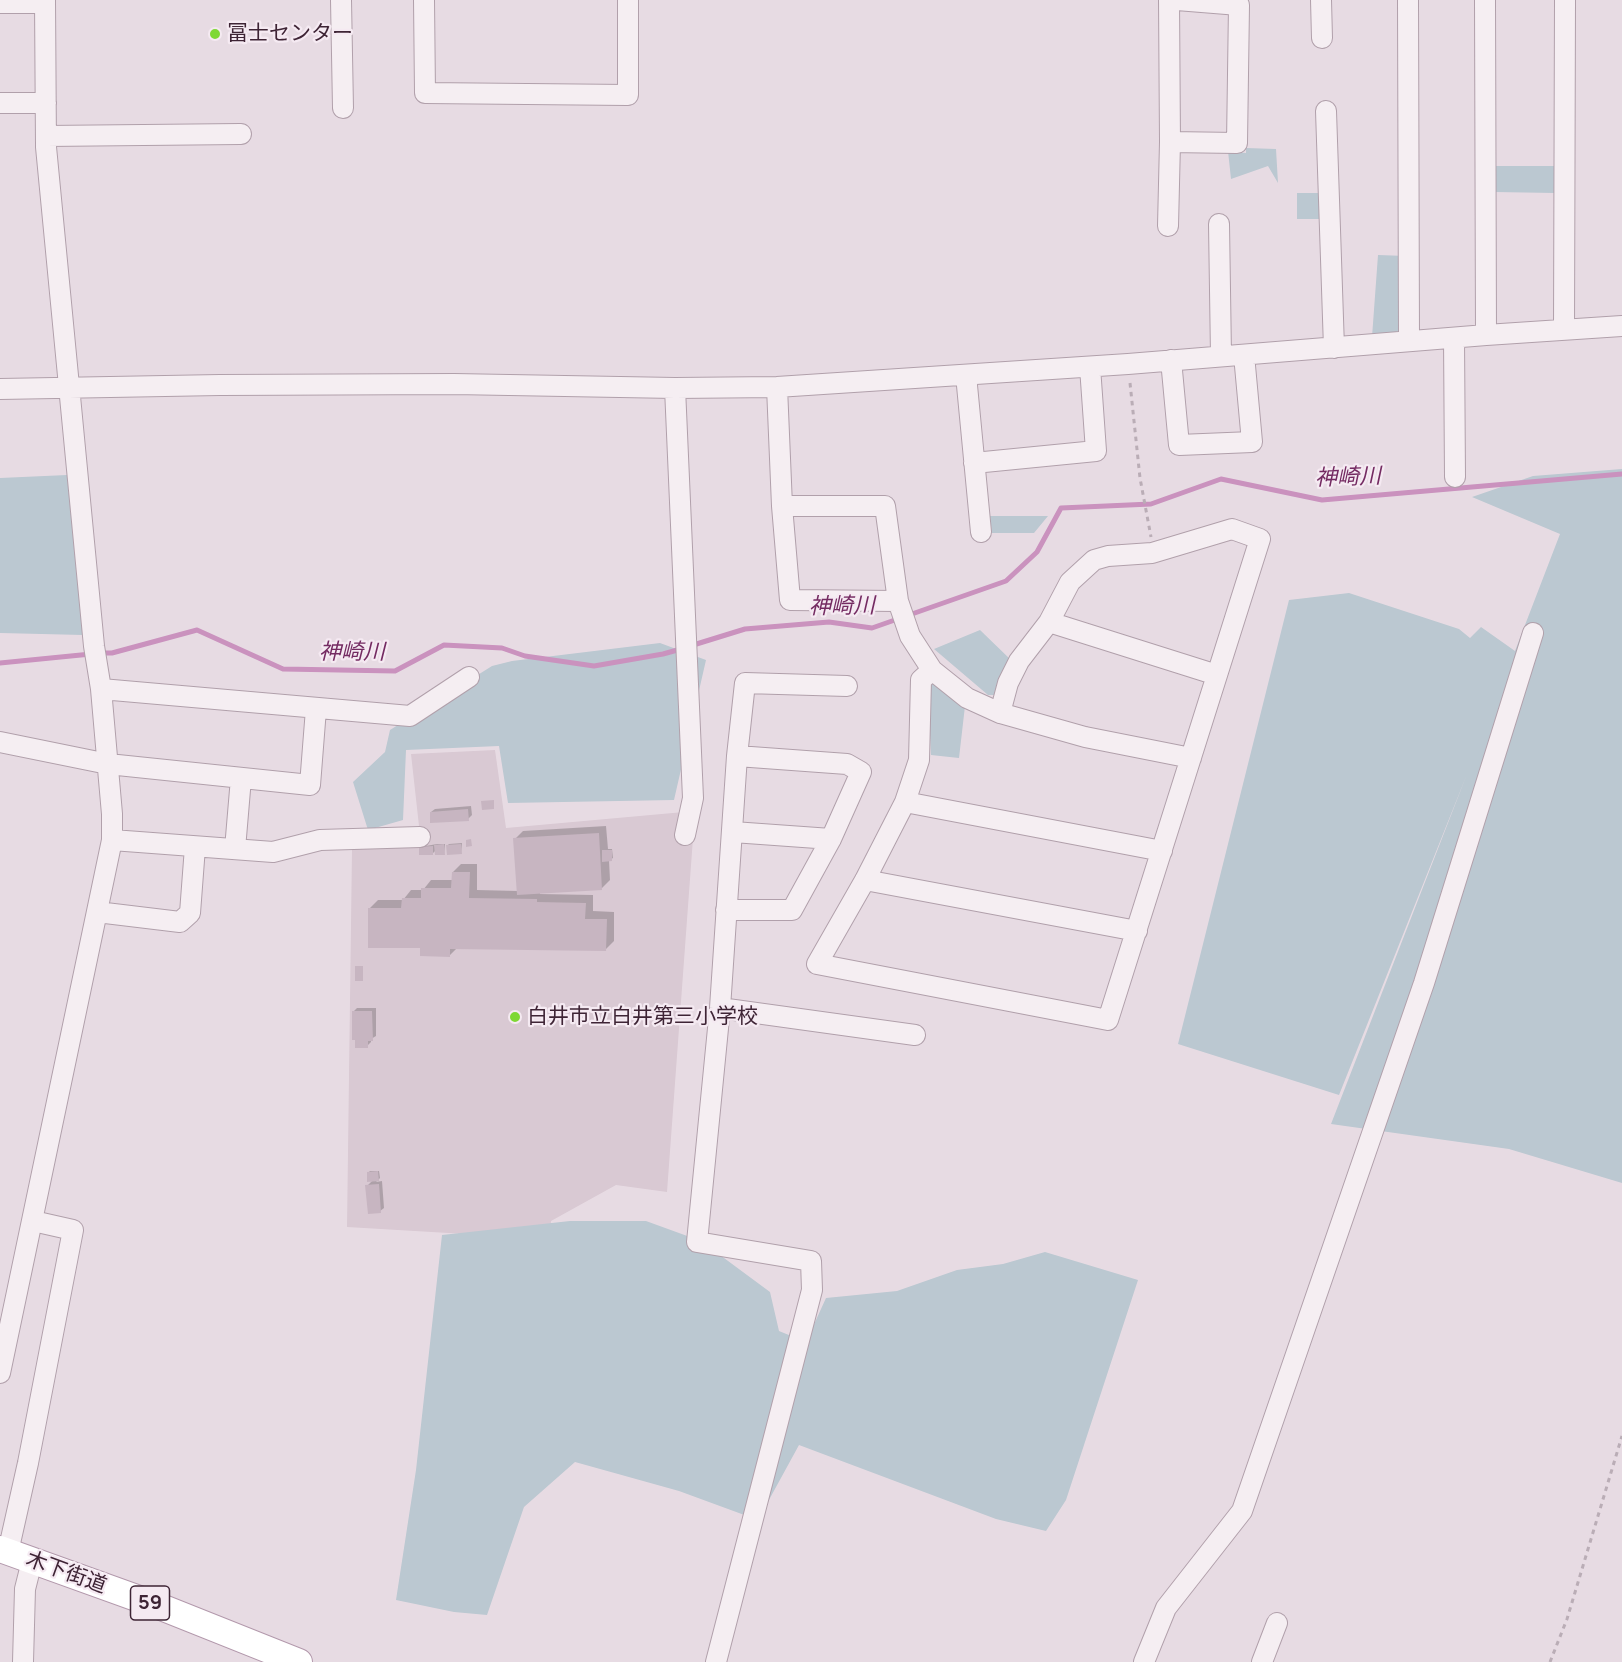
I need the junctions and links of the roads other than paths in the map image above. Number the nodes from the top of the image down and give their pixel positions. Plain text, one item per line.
1 (342, 0) edge
2 (424, 0) edge
3 (628, 0) edge
4 (1169, 0) edge
5 (1176, 0) edge
6 (1321, 0) edge
7 (1408, 0) edge
8 (1485, 0) edge
9 (1565, 0) edge
10 (45, 1) edge
11 (0, 3) edge
12 (1322, 38) dead end
13 (0, 103) edge
14 (46, 103) junction
15 (342, 108) dead end
16 (1326, 111) dead end
17 (241, 134) dead end
18 (46, 136) junction
19 (1170, 142) junction
20 (1219, 224) dead end
21 (1168, 226) dead end
22 (1622, 326) edge
23 (1564, 329) junction
24 (1485, 335) junction
25 (1454, 338) junction
26 (1409, 341) junction
27 (1334, 348) junction
28 (1244, 355) junction
29 (1221, 356) junction
30 (1171, 360) junction
31 (1090, 367) junction
32 (966, 375) junction
33 (777, 387) junction
34 (0, 388) edge
35 (69, 388) junction
36 (675, 388) junction
37 (974, 463) junction
38 (1455, 477) dead end
39 (782, 506) junction
40 (981, 532) dead end
41 (897, 601) junction
42 (1049, 622) junction
43 (1533, 633) dead end
44 (932, 670) junction
45 (1217, 675) junction
46 (469, 676) dead end
47 (847, 686) dead end
48 (101, 689) junction
49 (316, 709) junction
50 (1000, 713) junction
51 (0, 742) edge
52 (736, 756) junction
53 (1191, 758) junction
54 (108, 764) junction
55 (241, 778) junction
56 (904, 802) junction
57 (733, 831) junction
58 (685, 835) dead end
59 (420, 837) dead end
60 (831, 838) junction
61 (112, 840) junction
62 (195, 847) junction
63 (235, 849) junction
64 (1162, 851) junction
65 (865, 880) junction
66 (726, 910) junction
67 (98, 912) junction
68 (1137, 931) junction
69 (720, 1008) junction
70 (915, 1035) dead end
71 (33, 1221) junction
72 (0, 1372) edge
73 (4, 1550) edge
74 (33, 1561) junction
75 (1277, 1623) dead end
76 (23, 1662) edge
77 (299, 1662) edge
78 (716, 1662) edge
79 (1144, 1662) edge
80 (1262, 1662) edge

1 - 15 street
2 - 3 street
4 - 19 street
5 - 19 street
6 - 12 street
7 - 26 street
8 - 24 street
9 - 23 street
10 - 11 street
10 - 14 street
13 - 14 street
14 - 18 street
16 - 27 street
17 - 18 street
18 - 35 street
19 - 21 street
20 - 29 street
22 - 23 street
23 - 24 street
24 - 25 street
25 - 26 street
25 - 38 street
26 - 27 street
27 - 28 street
28 - 29 street
28 - 30 street
29 - 30 street
30 - 31 street
31 - 32 street
31 - 37 street
32 - 33 street
32 - 37 street
33 - 36 street
33 - 39 street
34 - 35 street
35 - 36 street
35 - 48 street
36 - 58 street
37 - 40 street
39 - 41 street
39 - 41 street
41 - 44 street
42 - 45 street
42 - 45 street
42 - 50 street
43 - 79 street
44 - 50 street
44 - 56 street
45 - 53 street
46 - 49 street
47 - 52 street
48 - 49 street
48 - 54 street
49 - 55 street
50 - 53 street
51 - 54 street
52 - 57 street
52 - 60 street
53 - 64 street
54 - 55 street
54 - 61 street
55 - 63 street
56 - 64 street
56 - 65 street
57 - 60 street
57 - 66 street
59 - 63 street
60 - 66 street
61 - 62 street
61 - 67 street
62 - 63 street
62 - 67 street
64 - 68 street
65 - 68 street
65 - 68 street
66 - 69 street
67 - 71 street
69 - 70 street
69 - 78 street
71 - 72 street
71 - 73 street
73 - 74 main road, 木下街道 / 59
74 - 76 street
74 - 77 main road, 木下街道 / 59
75 - 80 street

